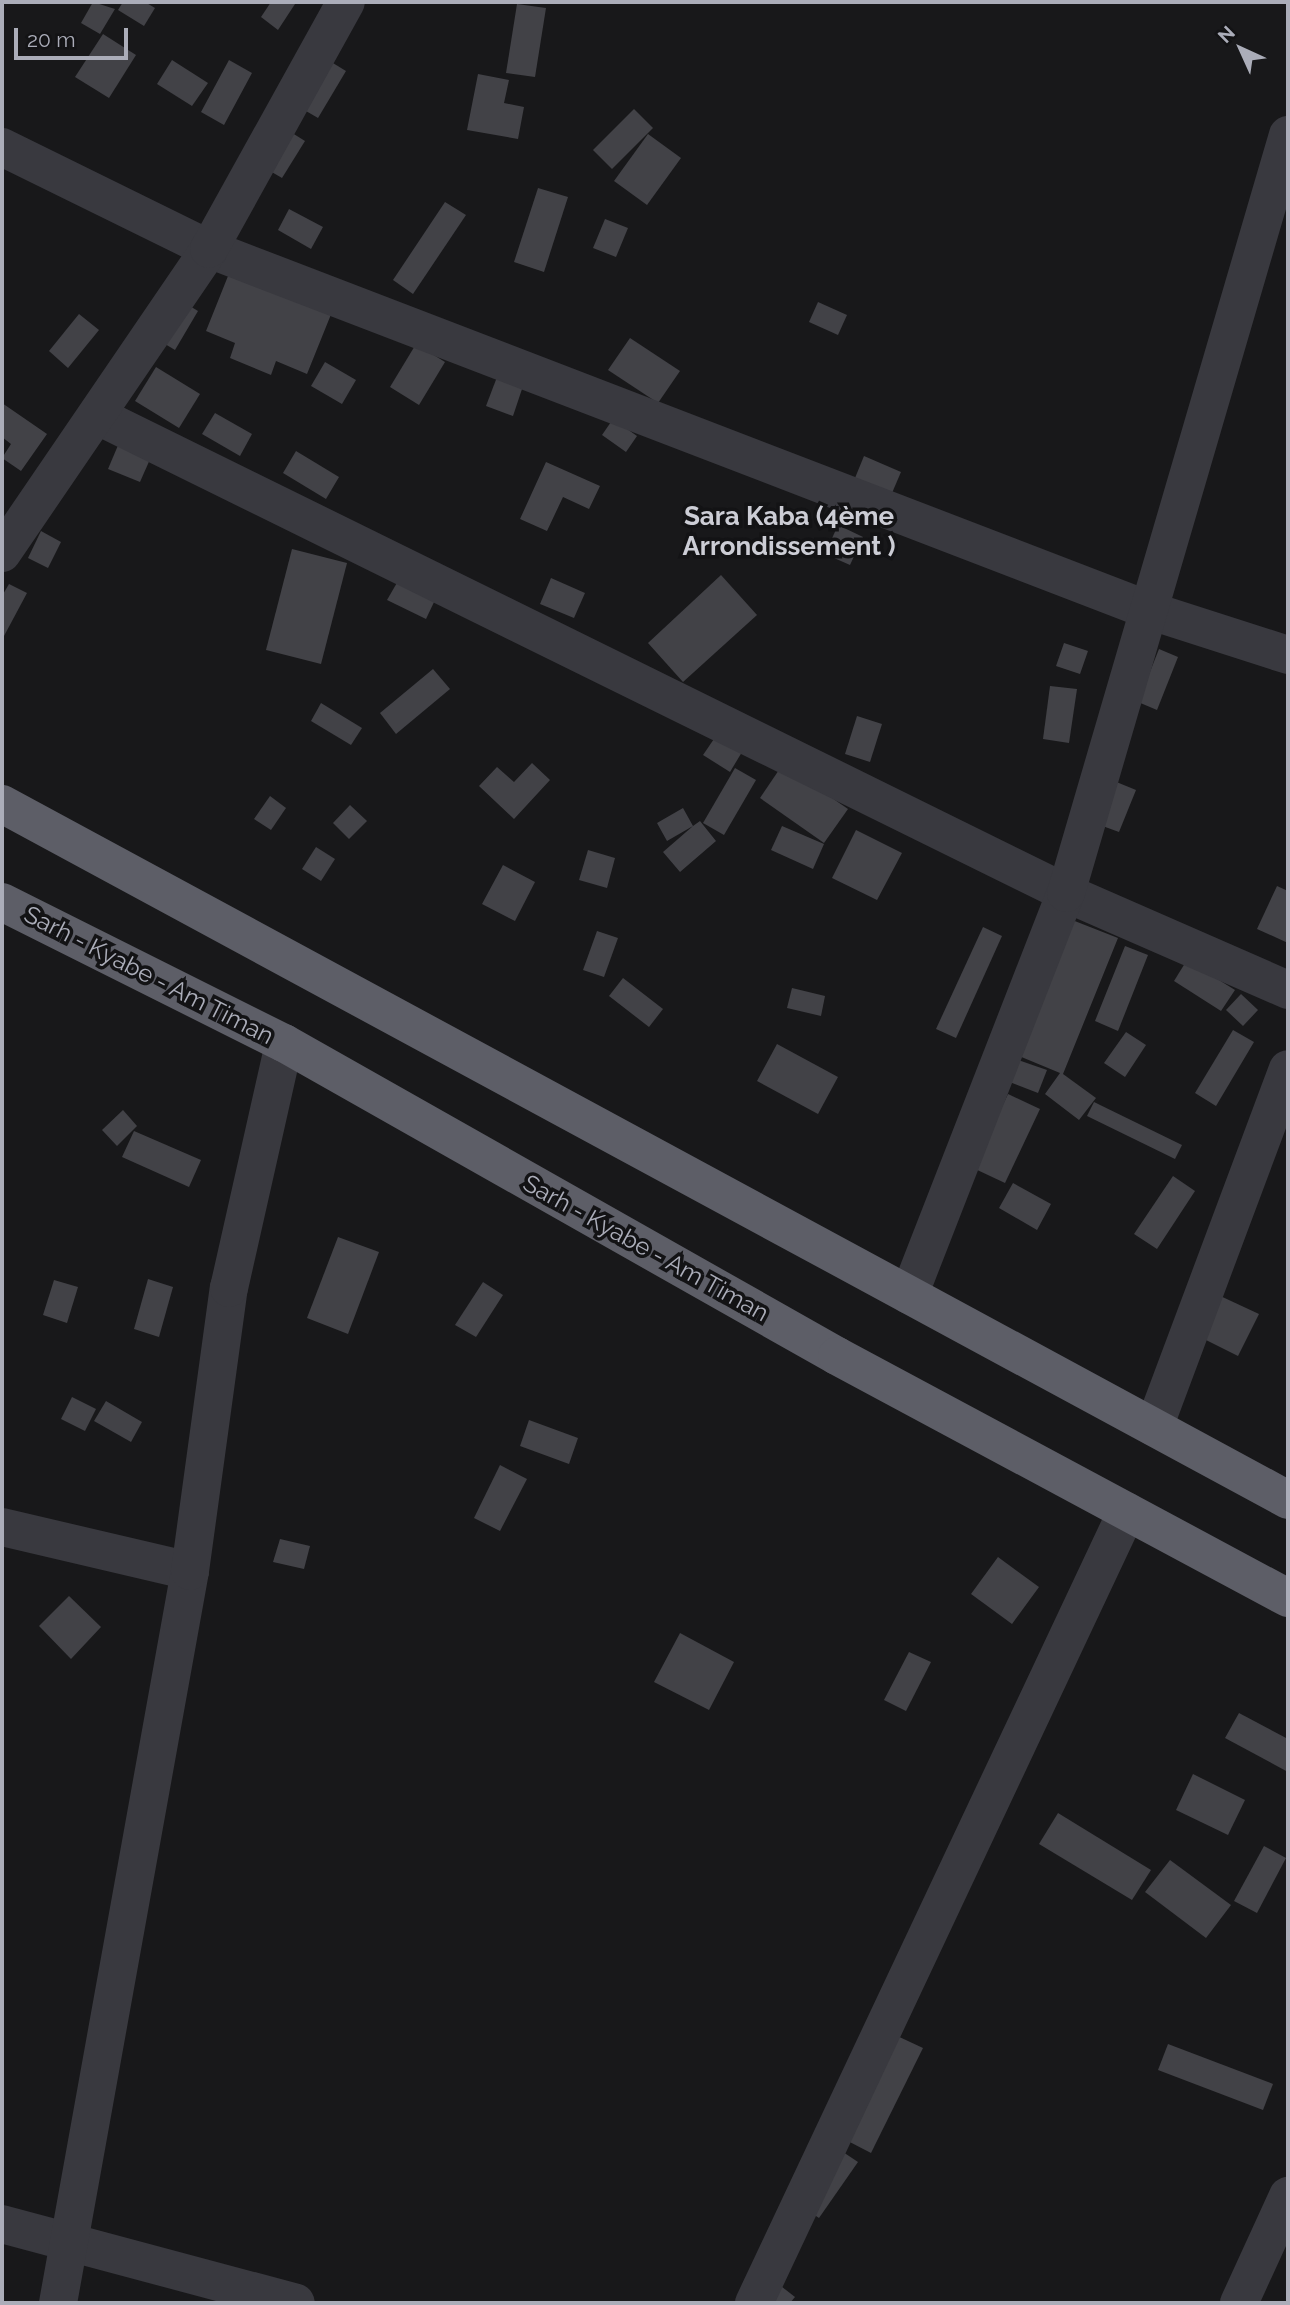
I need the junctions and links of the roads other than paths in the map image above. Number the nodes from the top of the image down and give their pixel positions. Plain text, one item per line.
1 (346, 2) edge
2 (1288, 135) edge
3 (2, 147) edge
4 (209, 249) junction
5 (100, 416) junction
6 (2, 552) edge
7 (1151, 611) junction
8 (1288, 655) edge
9 (2, 804) edge
10 (1066, 893) junction
11 (2, 902) edge
12 (1288, 990) edge
13 (284, 1043) junction
14 (1288, 1069) edge
15 (909, 1295) junction
16 (1154, 1427) junction
17 (1288, 1500) edge
18 (1127, 1511) junction
19 (2, 1527) edge
20 (190, 1571) junction
21 (1288, 1598) edge
22 (1288, 2196) edge
23 (2, 2224) edge
24 (71, 2245) junction
25 (58, 2303) edge
26 (296, 2303) edge
27 (754, 2303) edge
28 (1239, 2303) edge

1 - 4 street
2 - 7 street
3 - 4 street
4 - 5 street
4 - 7 street
5 - 6 street
5 - 10 street
7 - 8 street
7 - 10 street
9 - 15 highway
10 - 12 street
10 - 15 street
11 - 13 highway, Sarh - Kyabe - Am Timan
13 - 18 highway, Sarh - Kyabe - Am Timan
13 - 20 street
14 - 16 street
15 - 16 highway
16 - 17 highway
18 - 21 highway, Sarh - Kyabe - Am Timan
18 - 27 street
19 - 20 street
20 - 24 street
22 - 28 street
23 - 24 street
24 - 25 street
24 - 26 street

